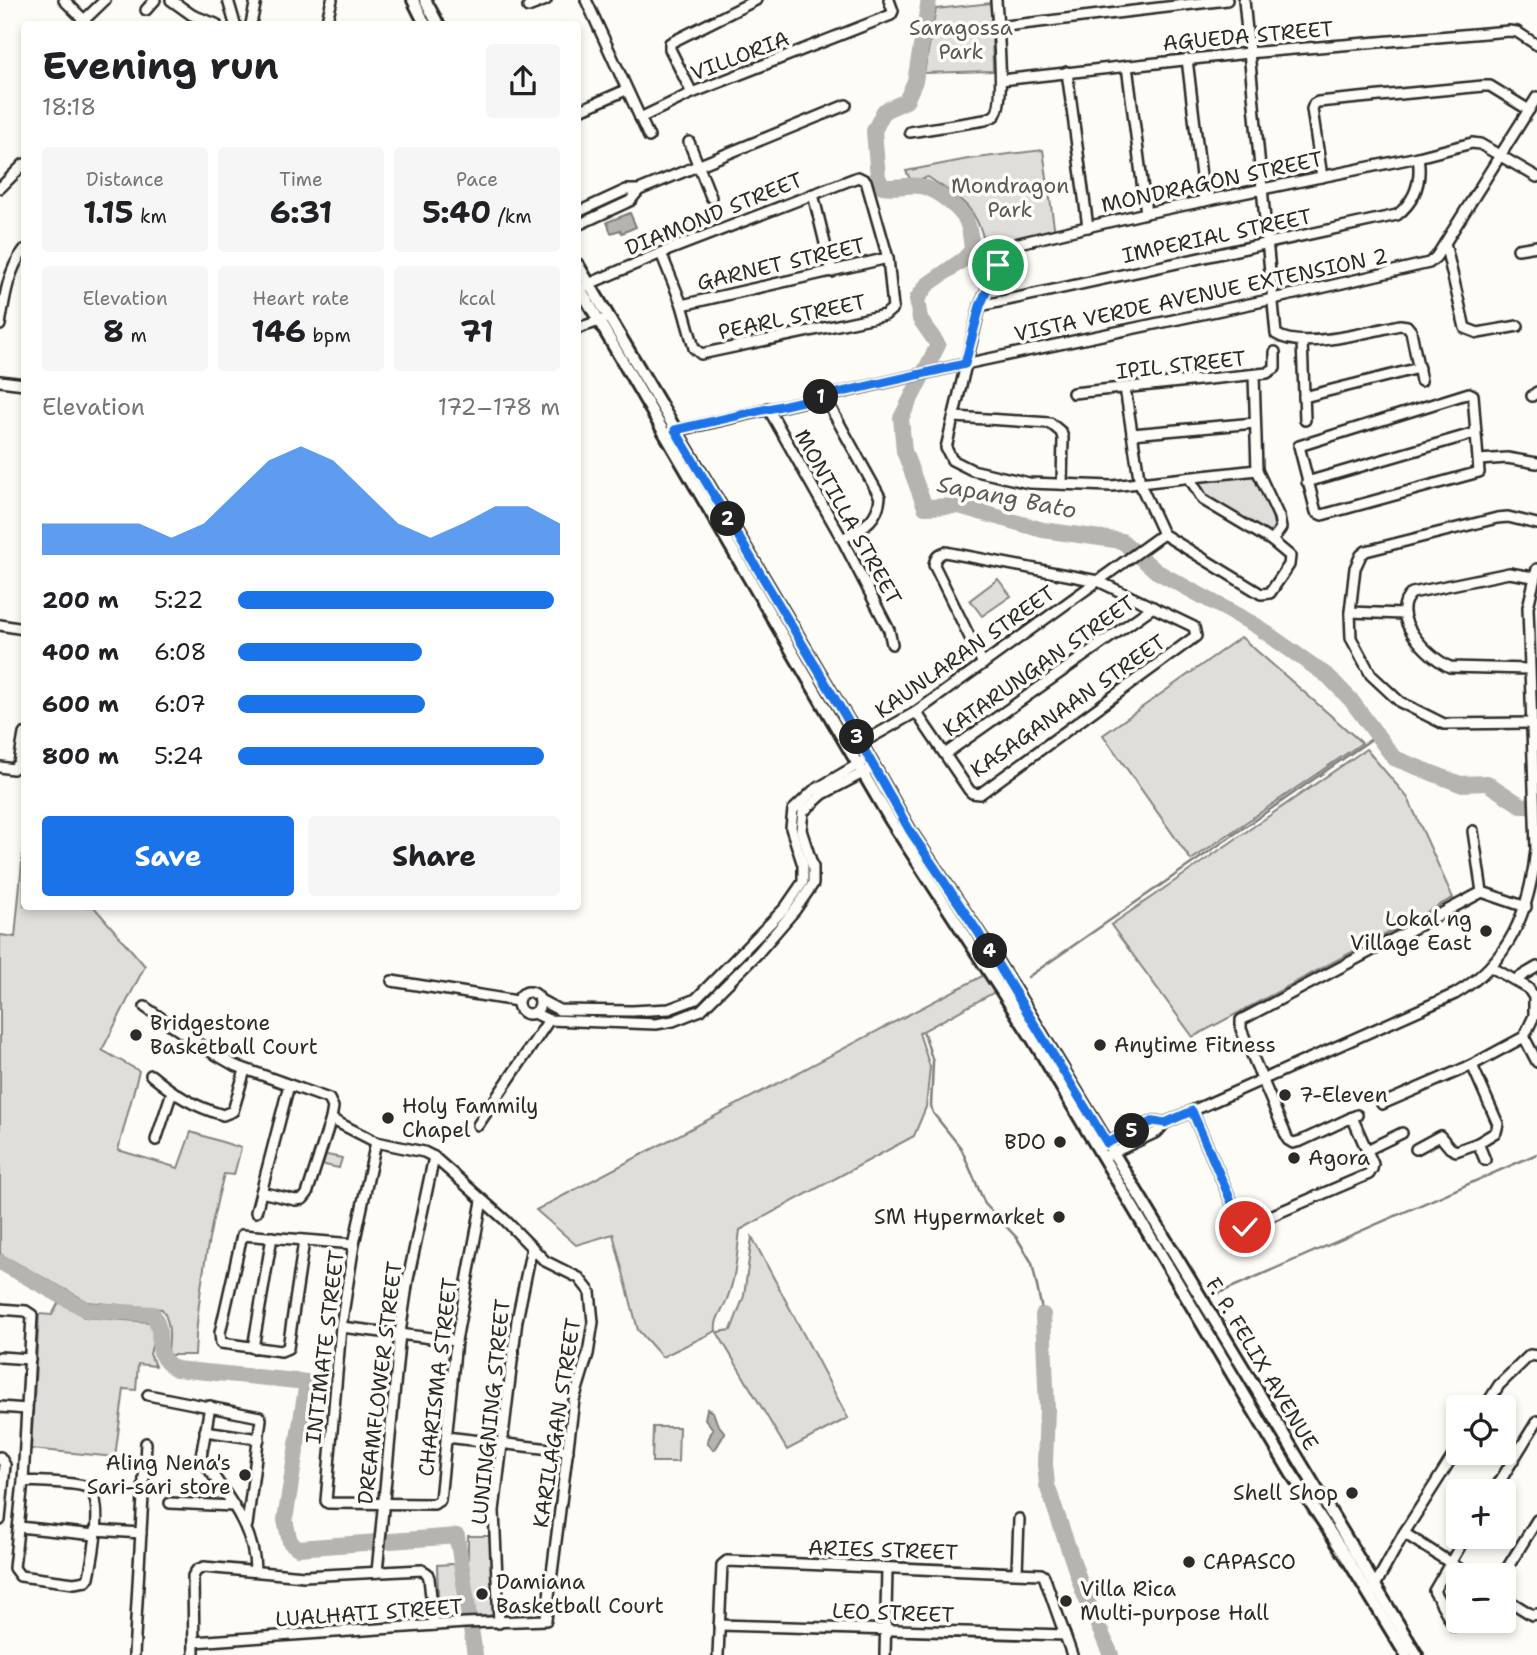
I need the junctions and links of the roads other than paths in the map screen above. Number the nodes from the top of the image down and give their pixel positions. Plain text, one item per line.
1 (64, 0) edge
2 (105, 0) edge
3 (155, 0) edge
4 (171, 0) edge
5 (228, 0) edge
6 (256, 0) edge
7 (332, 0) edge
8 (413, 0) edge
9 (425, 0) edge
10 (547, 0) edge
11 (586, 0) edge
12 (756, 0) edge
13 (888, 0) edge
14 (996, 0) edge
15 (1227, 0) edge
16 (1244, 0) edge
17 (528, 7) dead end
18 (146, 9) dead end
19 (81, 21) edge
20 (83, 21) edge
21 (208, 21) edge
22 (234, 21) edge
23 (252, 21) edge
24 (327, 21) edge
25 (424, 21) edge
26 (436, 21) edge
27 (997, 27) junction
28 (1537, 44) edge
29 (1248, 53) junction
30 (1187, 59) junction
31 (1127, 66) junction
32 (1067, 72) junction
33 (1000, 80) junction
34 (626, 90) junction
35 (692, 93) junction
36 (1537, 97) edge
37 (846, 105) dead end
38 (581, 110) edge
39 (1529, 110) junction
40 (640, 118) junction
41 (910, 132) dead end
42 (649, 137) dead end
43 (689, 142) dead end
44 (1500, 155) junction
45 (1418, 157) junction
46 (698, 165) junction
47 (21, 167) edge
48 (1322, 177) junction
49 (1537, 177) edge
50 (0, 188) edge
51 (1262, 189) junction
52 (639, 190) junction
53 (813, 194) junction
54 (711, 197) dead end
55 (1205, 201) junction
56 (581, 211) edge
57 (1146, 213) junction
58 (581, 224) edge
59 (1088, 227) junction
60 (1268, 242) junction
61 (1445, 243) junction
62 (1537, 246) edge
63 (1518, 249) dead end
64 (661, 253) junction
65 (21, 255) edge
66 (888, 258) junction
67 (832, 272) junction
68 (582, 286) edge
69 (1273, 299) junction
70 (682, 305) junction
71 (980, 306) junction
72 (1, 318) edge
73 (604, 319) junction
74 (1518, 326) dead end
75 (581, 327) edge
76 (1302, 341) junction
77 (1275, 352) dead end
78 (965, 364) junction
79 (1419, 368) junction
80 (1254, 375) junction
81 (0, 381) edge
82 (1421, 381) dead end
83 (21, 384) edge
84 (1125, 388) junction
85 (1073, 393) dead end
86 (824, 396) junction
87 (1304, 397) junction
88 (768, 408) junction
89 (954, 417) junction
90 (1305, 420) dead end
91 (1255, 423) junction
92 (670, 433) junction
93 (1475, 433) junction
94 (1132, 434) junction
95 (1479, 460) junction
96 (1537, 463) edge
97 (1257, 470) junction
98 (1190, 479) junction
99 (1307, 482) junction
100 (1062, 484) junction
101 (1140, 484) junction
102 (1537, 524) edge
103 (1163, 534) junction
104 (842, 539) junction
105 (1272, 541) junction
106 (1536, 573) edge
107 (1098, 580) junction
108 (1153, 607) junction
109 (1350, 612) junction
110 (1403, 614) junction
111 (0, 625) edge
112 (21, 628) edge
113 (892, 644) dead end
114 (983, 664) junction
115 (1529, 669) junction
116 (916, 712) junction
117 (1531, 723) junction
118 (856, 746) junction
119 (21, 751) edge
120 (945, 754) junction
121 (866, 765) junction
122 (0, 767) edge
123 (1473, 831) dead end
124 (1537, 849) edge
125 (1482, 892) junction
126 (1526, 907) junction
127 (750, 944) junction
128 (758, 954) junction
129 (1491, 967) junction
130 (1537, 967) edge
131 (1515, 980) junction
132 (392, 981) dead end
133 (540, 1000) junction
134 (517, 1001) junction
135 (145, 1007) dead end
136 (668, 1009) junction
137 (534, 1013) junction
138 (549, 1020) junction
139 (673, 1021) junction
140 (1524, 1037) junction
141 (1537, 1062) edge
142 (1472, 1065) junction
143 (245, 1070) junction
144 (151, 1075) dead end
145 (1261, 1079) junction
146 (289, 1085) junction
147 (173, 1093) junction
148 (1382, 1104) dead end
149 (1192, 1111) junction
150 (331, 1119) junction
151 (478, 1125) dead end
152 (1402, 1133) dead end
153 (156, 1140) dead end
154 (376, 1142) junction
155 (1478, 1143) junction
156 (1416, 1149) dead end
157 (1105, 1150) junction
158 (1367, 1150) junction
159 (434, 1157) junction
160 (1485, 1160) dead end
161 (261, 1192) junction
162 (482, 1202) junction
163 (256, 1212) dead end
164 (272, 1237) junction
165 (304, 1241) junction
166 (354, 1244) junction
167 (532, 1247) junction
168 (0, 1309) edge
169 (341, 1326) junction
170 (400, 1333) junction
171 (456, 1341) junction
172 (253, 1348) junction
173 (1537, 1356) edge
174 (0, 1357) edge
175 (30, 1359) junction
176 (148, 1395) dead end
177 (1493, 1395) edge
178 (209, 1406) junction
179 (0, 1407) edge
180 (27, 1409) junction
181 (1537, 1421) edge
182 (205, 1431) junction
183 (446, 1437) junction
184 (259, 1439) junction
185 (503, 1442) junction
186 (146, 1443) dead end
187 (568, 1451) junction
188 (0, 1457) edge
189 (1447, 1465) edge
190 (1501, 1479) edge
191 (23, 1481) junction
192 (170, 1503) dead end
193 (383, 1503) junction
194 (233, 1506) junction
195 (1019, 1519) dead end
196 (0, 1520) edge
197 (1537, 1520) edge
198 (247, 1525) junction
199 (19, 1527) junction
200 (95, 1532) junction
201 (141, 1533) junction
202 (1404, 1533) junction
203 (1458, 1549) edge
204 (1450, 1563) joint
205 (1510, 1563) edge
206 (887, 1569) junction
207 (1446, 1570) edge
208 (255, 1571) junction
209 (377, 1572) junction
210 (1017, 1572) junction
211 (1372, 1591) junction
212 (1516, 1605) edge
213 (1446, 1612) edge
214 (1537, 1614) edge
215 (546, 1620) joint
216 (499, 1622) junction
217 (434, 1625) junction
218 (719, 1625) junction
219 (886, 1631) junction
220 (1065, 1635) junction
221 (194, 1642) junction
222 (134, 1655) edge
223 (194, 1655) edge
224 (718, 1655) edge
225 (885, 1655) edge
226 (1072, 1655) edge
227 (1406, 1655) edge
228 (1417, 1655) edge

1 - 19 street
2 - 20 street
3 - 18 street
4 - 21 street
5 - 22 street
6 - 23 street
7 - 24 street
8 - 25 main road
9 - 26 main road
10 - 17 street
11 - 34 street
12 - 35 street
13 - 35 street, VILLORIA
14 - 27 street
15 - 27 street
16 - 29 street
27 - 33 street
28 - 29 street, AGUEDA STREET
29 - 30 street, AGUEDA STREET
29 - 51 street
30 - 31 street, AGUEDA STREET
30 - 55 street
31 - 32 street, AGUEDA STREET
31 - 57 street
32 - 33 street, AGUEDA STREET
32 - 59 street
33 - 41 street
34 - 38 street
34 - 40 street
35 - 40 street, VILLORIA
36 - 39 street, VISTA VERDE AVENUE EXTENSION 2
37 - 46 street
39 - 44 street, VISTA VERDE AVENUE EXTENSION 2
39 - 48 street
40 - 42 street
43 - 46 street
44 - 45 street, MONDRAGON STREET
44 - 49 street, MONDRAGON STREET
44 - 61 street, VISTA VERDE AVENUE EXTENSION 2
45 - 48 street, MONDRAGON STREET
45 - 60 street, IMPERIAL STREET
46 - 52 street
46 - 54 street
47 - 50 street
48 - 51 street, MONDRAGON STREET
51 - 55 street, MONDRAGON STREET
51 - 60 street
52 - 56 street
52 - 58 street
53 - 64 street, DIAMOND STREET
53 - 66 street, DIAMOND STREET
53 - 67 street
55 - 57 street, MONDRAGON STREET
57 - 59 street, MONDRAGON STREET
59 - 71 street, MONDRAGON STREET
60 - 69 street
60 - 71 street, IMPERIAL STREET
61 - 69 street, VISTA VERDE AVENUE EXTENSION 2
61 - 74 street
62 - 63 street
64 - 68 street, DIAMOND STREET
64 - 70 street
65 - 72 street
66 - 67 street, GARNET STREET
66 - 70 street, PEARL STREET
67 - 70 street, GARNET STREET
68 - 73 main road, F. P. FELIX AVENUE
69 - 76 street
69 - 78 street, VISTA VERDE AVENUE EXTENSION 2
71 - 78 street, MONDRAGON STREET
73 - 75 street
73 - 92 main road, F. P. FELIX AVENUE
76 - 79 street
76 - 87 street
77 - 80 street, IPIL STREET
78 - 86 street, VISTA VERDE AVENUE EXTENSION 2
78 - 89 street, MONDRAGON STREET
79 - 82 street
79 - 87 street
80 - 84 street, IPIL STREET
80 - 91 street
81 - 83 street
84 - 85 street, IPIL STREET
84 - 94 street
86 - 88 street, VISTA VERDE AVENUE EXTENSION 2
86 - 104 street
87 - 90 street
88 - 92 street, VISTA VERDE AVENUE EXTENSION 2
88 - 104 street, MONTILLA STREET
89 - 100 street, MONDRAGON STREET
89 - 100 street
91 - 94 street
91 - 97 street
92 - 118 main road, F. P. FELIX AVENUE
93 - 95 street
93 - 99 street
93 - 99 street
94 - 101 street
95 - 96 street
95 - 99 street
97 - 98 street, MONDRAGON STREET
97 - 105 street
98 - 101 street, MONDRAGON STREET
98 - 105 street
100 - 101 street, MONDRAGON STREET
101 - 103 street
102 - 109 street
103 - 105 street
103 - 107 street, KAUNLARAN STREET
104 - 113 street, MONTILLA STREET
106 - 110 street
106 - 115 street
107 - 108 street
107 - 114 street, KAUNLARAN STREET
107 - 114 street
108 - 120 street, KATARUNGAN STREET
108 - 120 street, KASAGANAAN STREET
109 - 110 street
109 - 117 street
110 - 115 street
111 - 112 street
114 - 116 street, KAUNLARAN STREET
115 - 117 street
116 - 118 street, KAUNLARAN STREET
116 - 120 street, KASAGANAAN STREET
117 - 124 street
118 - 121 main road, F. P. FELIX AVENUE
119 - 122 street
121 - 127 street
121 - 128 street
121 - 157 main road, F. P. FELIX AVENUE
123 - 125 street
124 - 126 street
125 - 126 street
125 - 145 street
126 - 129 street
127 - 128 street
127 - 136 street
128 - 139 street
129 - 131 street
129 - 145 street
130 - 131 street
131 - 140 street
132 - 134 street
133 - 134 street
133 - 136 street
133 - 137 street
134 - 137 street
135 - 143 street
136 - 139 street
137 - 138 street
138 - 139 street
138 - 151 street
140 - 141 street
140 - 142 street
142 - 148 street
142 - 155 street
143 - 146 street
143 - 147 street
144 - 147 street
145 - 149 street
145 - 158 street
146 - 150 street
146 - 161 street
147 - 153 street
149 - 157 street
149 - 158 street
150 - 154 street
150 - 161 street
152 - 158 street
154 - 159 street
154 - 166 street, INTIMATE STREET
155 - 156 street
155 - 160 street
157 - 211 main road, F. P. FELIX AVENUE
159 - 162 street
159 - 170 street, DREAMFLOWER STREET
161 - 163 street
162 - 167 street
162 - 171 street, CHARISMA STREET
164 - 165 street
164 - 172 street
164 - 172 street
165 - 166 street
165 - 172 street
166 - 169 street, INTIMATE STREET
167 - 185 street, LUNINGNING STREET
167 - 187 street, KARILAGAN STREET
168 - 175 street
169 - 170 street
169 - 193 street, INTIMATE STREET
170 - 171 street
170 - 193 street, DREAMFLOWER STREET
171 - 183 street, CHARISMA STREET
173 - 177 street
174 - 175 street
175 - 180 street
176 - 178 street
178 - 182 street
178 - 184 street
179 - 180 street
180 - 191 street
181 - 190 street
182 - 184 street
182 - 194 street
183 - 185 street
183 - 193 street, CHARISMA STREET
184 - 198 street
185 - 187 street
185 - 216 street, LUNINGNING STREET
186 - 201 street
187 - 215 street, KARILAGAN STREET
188 - 196 street
189 - 202 street
191 - 199 street
191 - 200 street
192 - 194 street
193 - 209 street, DREAMFLOWER STREET
194 - 198 street
195 - 210 street
197 - 205 street
198 - 208 street
199 - 200 street
199 - 200 street
200 - 201 street
201 - 222 street
202 - 204 street
202 - 211 street
203 - 204 street
206 - 210 street, ARIES STREET
206 - 218 street, ARIES STREET
206 - 219 street
207 - 213 street
208 - 209 street
208 - 221 street
209 - 217 street
210 - 220 street, ARIES STREET
211 - 227 main road, F. P. FELIX AVENUE
211 - 228 main road, F. P. FELIX AVENUE
212 - 214 street
215 - 216 street, LUALHATI STREET
216 - 217 street, LUALHATI STREET
217 - 221 street, LUALHATI STREET
218 - 219 street, LEO STREET
218 - 224 street
219 - 220 street, LEO STREET
219 - 225 street
220 - 226 street
221 - 223 street

